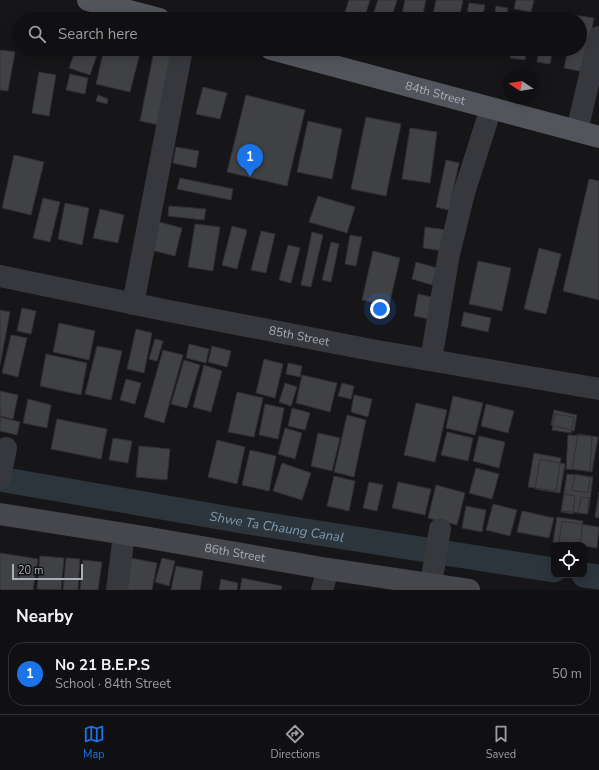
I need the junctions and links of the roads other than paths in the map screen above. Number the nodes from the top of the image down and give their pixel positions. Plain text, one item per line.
1 (88, 0) edge
2 (133, 12) edge
3 (599, 37) edge
4 (181, 56) edge
5 (297, 56) edge
6 (491, 108) junction
7 (577, 131) junction
8 (599, 137) edge
9 (0, 276) edge
10 (133, 304) junction
11 (431, 360) junction
12 (599, 389) edge
13 (0, 514) edge
14 (439, 533) dead end
15 (124, 534) junction
16 (328, 569) junction
17 (430, 584) junction
18 (117, 590) edge
19 (322, 590) edge
20 (469, 590) edge

1 - 2 main road
3 - 7 street
4 - 10 street
5 - 6 main road, 84th Street
6 - 7 main road, 84th Street
6 - 11 street
7 - 8 main road, 84th Street
9 - 10 street, 85th Street
10 - 11 street, 85th Street
11 - 12 street, 85th Street
13 - 15 main road, 86th Street
14 - 17 street
15 - 16 main road, 86th Street
15 - 18 street
16 - 17 main road, 86th Street
16 - 19 street
17 - 20 main road, 86th Street

